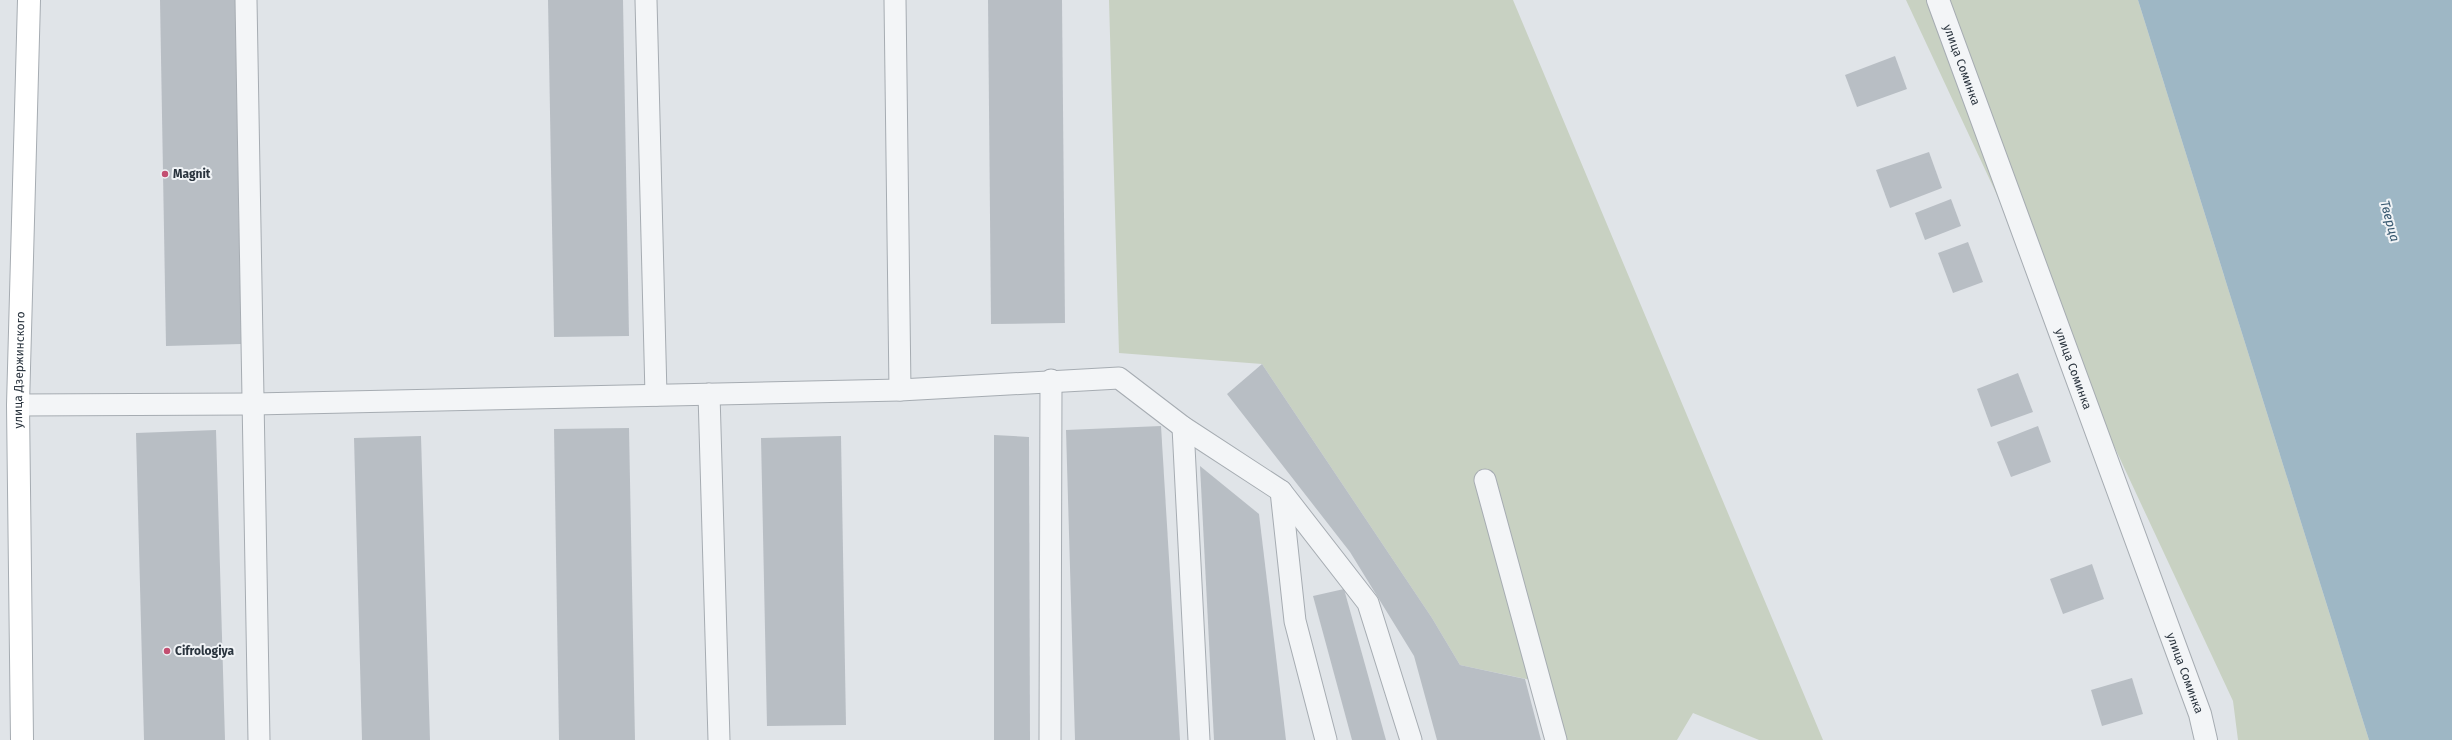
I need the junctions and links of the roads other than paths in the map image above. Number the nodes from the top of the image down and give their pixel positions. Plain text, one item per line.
1 (29, 0) edge
2 (246, 0) edge
3 (646, 0) edge
4 (895, 0) edge
5 (1938, 0) edge
6 (1051, 380) junction
7 (900, 390) junction
8 (709, 394) junction
9 (656, 395) junction
10 (253, 404) junction
11 (18, 406) junction
12 (1183, 427) junction
13 (1485, 480) dead end
14 (1280, 491) junction
15 (22, 740) edge
16 (259, 740) edge
17 (719, 740) edge
18 (1050, 740) edge
19 (1199, 740) edge
20 (1326, 740) edge
21 (1411, 740) edge
22 (1556, 740) edge
23 (2206, 740) edge

1 - 11 main road, улица Дзержинского
2 - 10 lane
3 - 9 lane
4 - 7 lane
5 - 23 street, улица Соминка
6 - 7 lane
6 - 12 lane
6 - 18 lane
7 - 8 lane
8 - 9 lane
8 - 17 lane
9 - 10 lane
10 - 11 lane
10 - 16 lane
11 - 15 main road, улица Дзержинского
12 - 14 lane
12 - 19 lane
13 - 22 lane
14 - 20 lane
14 - 21 lane

